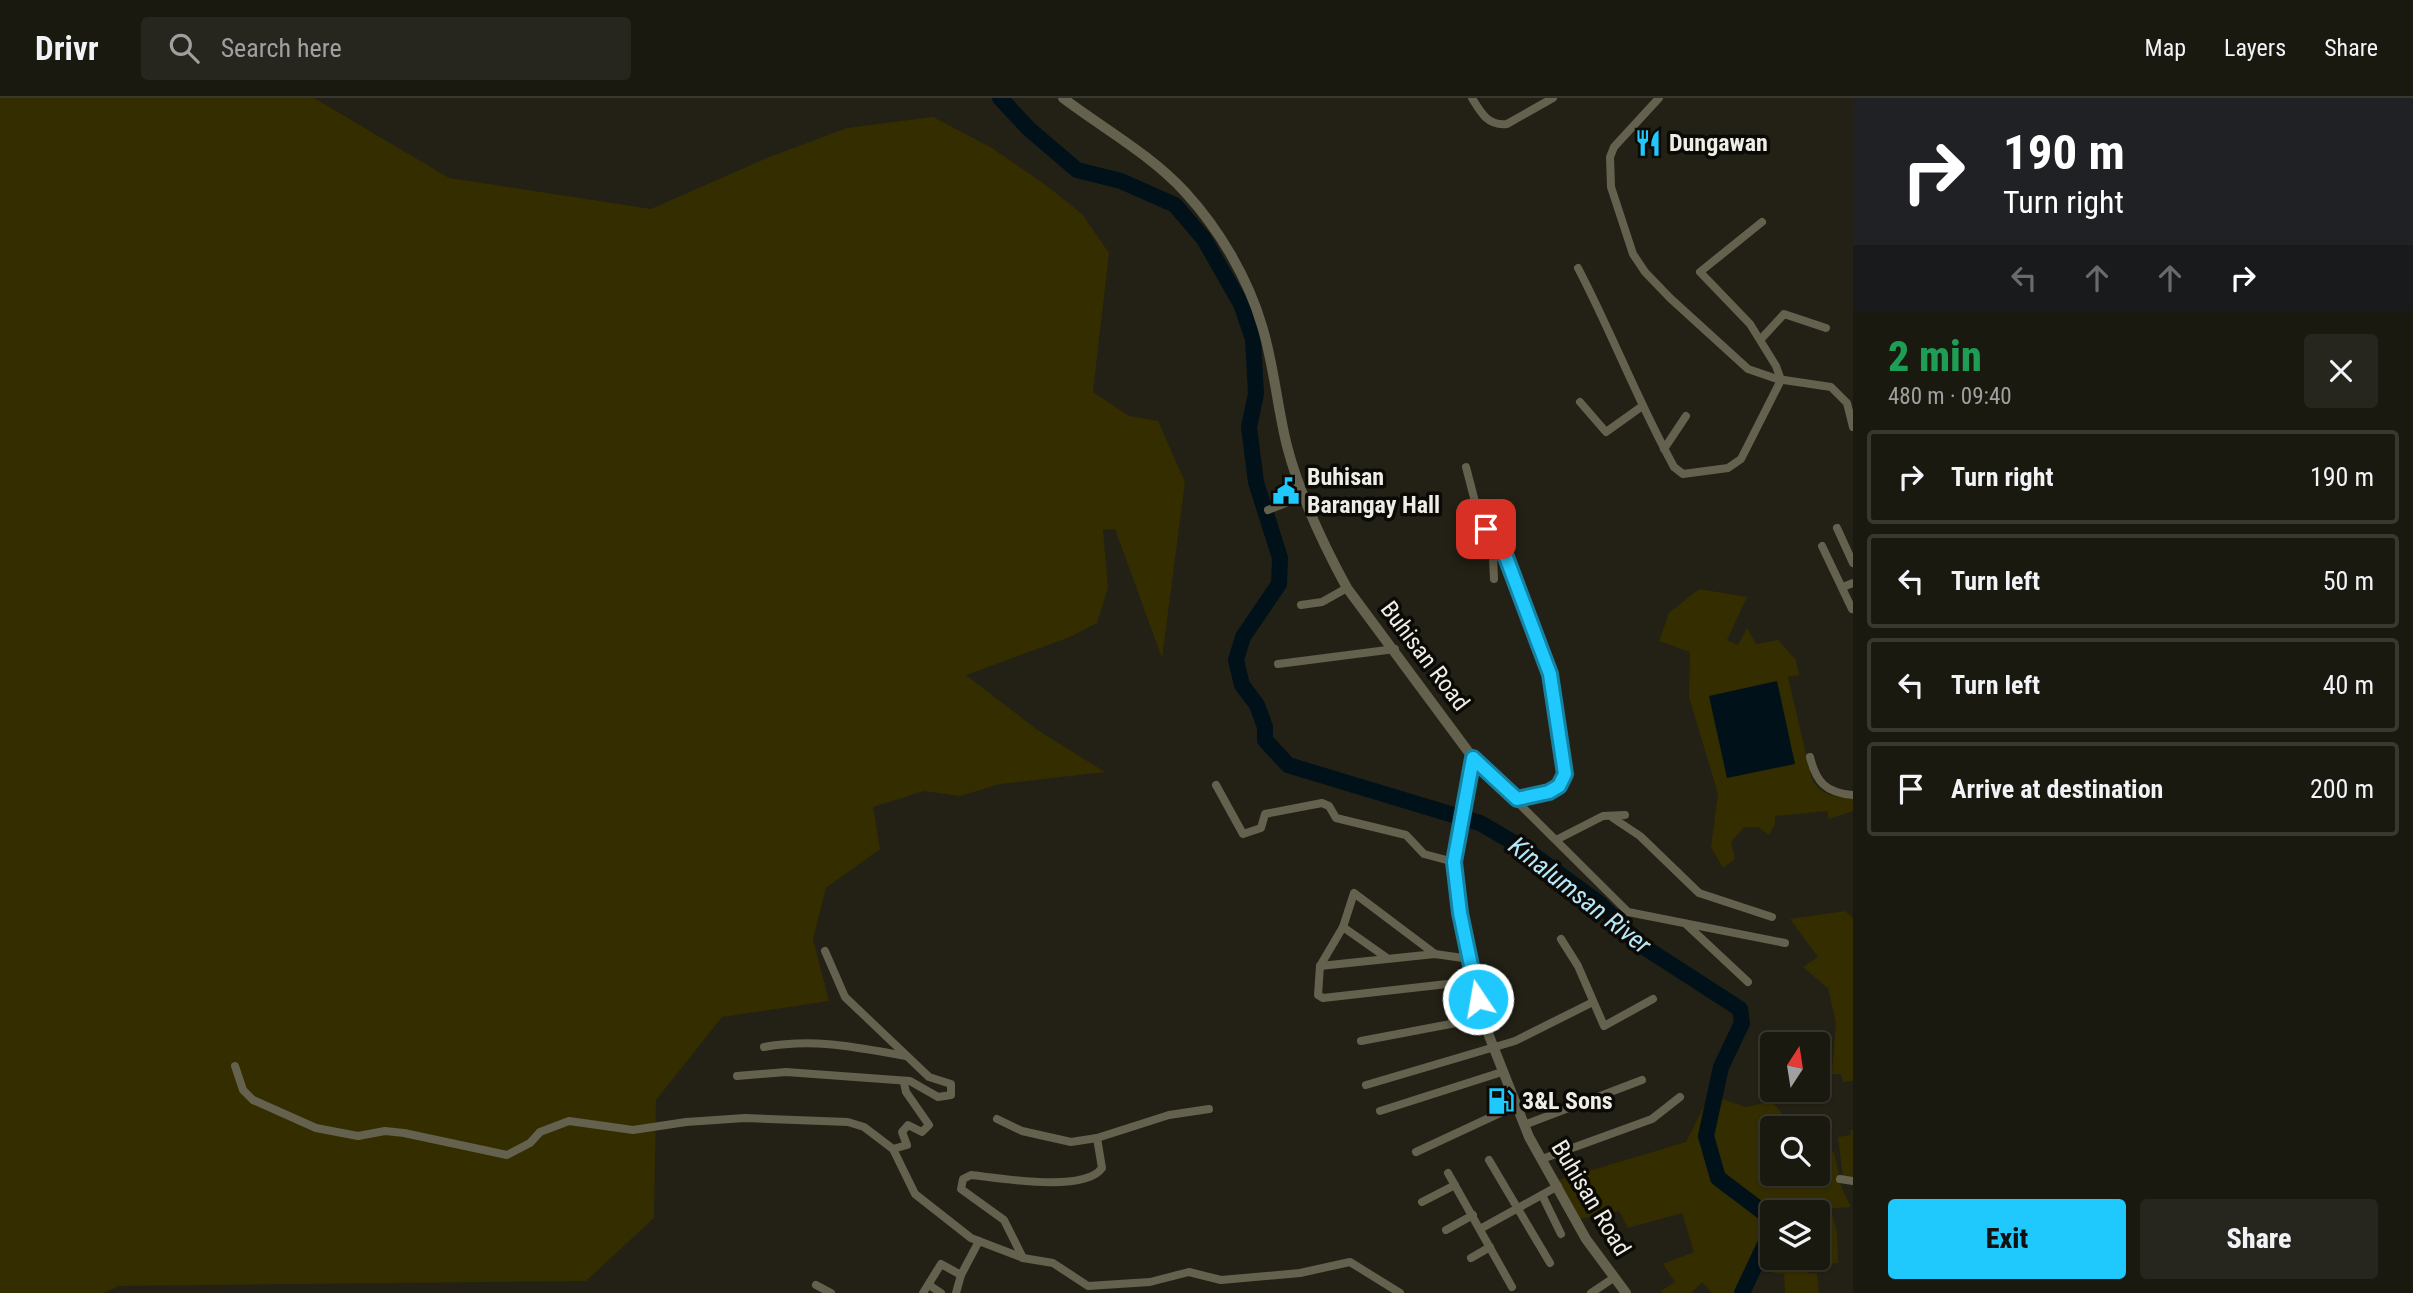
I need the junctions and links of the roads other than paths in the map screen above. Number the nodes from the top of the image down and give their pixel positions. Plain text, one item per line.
1 (1063, 98) edge
2 (1472, 98) edge
3 (1553, 98) edge
4 (1659, 98) edge
5 (1762, 222) dead end
6 (1578, 268) dead end
7 (1826, 328) dead end
8 (1760, 339) junction
9 (1781, 380) junction
10 (1580, 402) dead end
11 (1641, 407) junction
12 (1686, 416) dead end
13 (1853, 427) edge
14 (1664, 449) junction
15 (1466, 467) dead end
16 (1304, 496) junction
17 (1268, 510) dead end
18 (1837, 528) dead end
19 (1822, 546) dead end
20 (1499, 553) junction
21 (1853, 563) edge
22 (1494, 579) dead end
23 (1853, 583) edge
24 (1843, 587) junction
25 (1348, 588) junction
26 (1301, 605) dead end
27 (1852, 609) edge
28 (1395, 649) junction
29 (1278, 664) dead end
30 (1810, 757) dead end
31 (1473, 758) junction
32 (1216, 785) dead end
33 (1853, 795) edge
34 (1517, 799) junction
35 (1625, 815) dead end
36 (1613, 818) junction
37 (1558, 839) junction
38 (1454, 862) junction
39 (1772, 917) dead end
40 (1686, 924) junction
41 (1343, 927) junction
42 (1561, 939) dead end
43 (1785, 943) dead end
44 (825, 951) dead end
45 (1435, 954) junction
46 (1387, 958) junction
47 (1470, 959) junction
48 (1320, 966) junction
49 (1474, 981) junction
50 (1748, 982) dead end
51 (1653, 999) dead end
52 (1593, 1002) junction
53 (1482, 1018) junction
54 (1361, 1041) dead end
55 (764, 1047) dead end
56 (1492, 1048) junction
57 (906, 1056) junction
58 (235, 1066) dead end
59 (1502, 1072) junction
60 (737, 1076) dead end
61 (1642, 1080) dead end
62 (904, 1083) junction
63 (1366, 1085) dead end
64 (1680, 1097) dead end
65 (1515, 1106) junction
66 (1209, 1109) dead end
67 (1380, 1111) dead end
68 (997, 1119) dead end
69 (1524, 1125) junction
70 (1097, 1138) junction
71 (893, 1149) junction
72 (1416, 1152) dead end
73 (1489, 1160) dead end
74 (1542, 1160) junction
75 (1448, 1173) dead end
76 (1840, 1179) dead end
77 (1853, 1181) edge
78 (1455, 1185) junction
79 (1558, 1186) junction
80 (1542, 1195) junction
81 (1422, 1202) dead end
82 (1519, 1208) junction
83 (1473, 1215) junction
84 (1480, 1229) junction
85 (1446, 1230) dead end
86 (1561, 1234) dead end
87 (979, 1241) junction
88 (1490, 1247) junction
89 (1023, 1258) junction
90 (1471, 1258) dead end
91 (1550, 1263) dead end
92 (961, 1275) junction
93 (1615, 1276) junction
94 (816, 1285) dead end
95 (929, 1285) junction
96 (1512, 1287) dead end
97 (828, 1292) edge
98 (1397, 1292) edge
99 (923, 1293) edge
100 (941, 1293) edge
101 (956, 1293) edge
102 (1591, 1293) edge
103 (1626, 1293) edge

1 - 16 street, Buhisan Road
2 - 3 street
4 - 9 street
5 - 8 street
6 - 11 street
7 - 8 street
8 - 9 street
9 - 13 street
9 - 14 street
10 - 11 street
11 - 14 street
12 - 14 street
15 - 20 street
16 - 17 street
16 - 25 street, Buhisan Road
18 - 21 street
19 - 24 street
20 - 22 street
20 - 34 street
23 - 24 street
24 - 27 street
25 - 26 street
25 - 28 street, Buhisan Road
28 - 29 street
28 - 31 street, Buhisan Road
30 - 33 street
31 - 34 street
31 - 38 street, Buhisan Road
32 - 38 street
34 - 37 street
35 - 36 street
36 - 37 street
36 - 39 street
37 - 40 street
38 - 47 street, Buhisan Road
40 - 43 street
40 - 50 street
41 - 45 street
41 - 46 street
41 - 48 street
42 - 52 street
44 - 57 street
45 - 46 street
45 - 47 street
46 - 48 street
47 - 49 street, Buhisan Road
48 - 49 street
49 - 53 street, Buhisan Road
51 - 52 street
52 - 56 street
53 - 54 street
53 - 56 street, Buhisan Road
55 - 57 street
56 - 59 street, Buhisan Road
56 - 63 street
57 - 62 street
58 - 71 street
59 - 65 street, Buhisan Road
59 - 67 street
60 - 62 street
61 - 69 street
62 - 71 street
64 - 74 street
65 - 69 street, Buhisan Road
65 - 72 street
66 - 70 street
68 - 70 street
69 - 74 street, Buhisan Road
70 - 89 street
71 - 87 street
73 - 82 street
74 - 79 street, Buhisan Road
75 - 78 street
76 - 77 street
78 - 81 street
78 - 83 street
79 - 80 street
79 - 93 street, Buhisan Road
80 - 82 street
80 - 86 street
82 - 84 street
82 - 91 street
83 - 84 street
83 - 85 street
84 - 88 street
87 - 89 street
87 - 92 street
88 - 90 street
88 - 96 street
89 - 98 street
92 - 95 street
92 - 101 street
93 - 102 street
93 - 103 street, Buhisan Road
94 - 97 street
95 - 99 street
95 - 100 street

